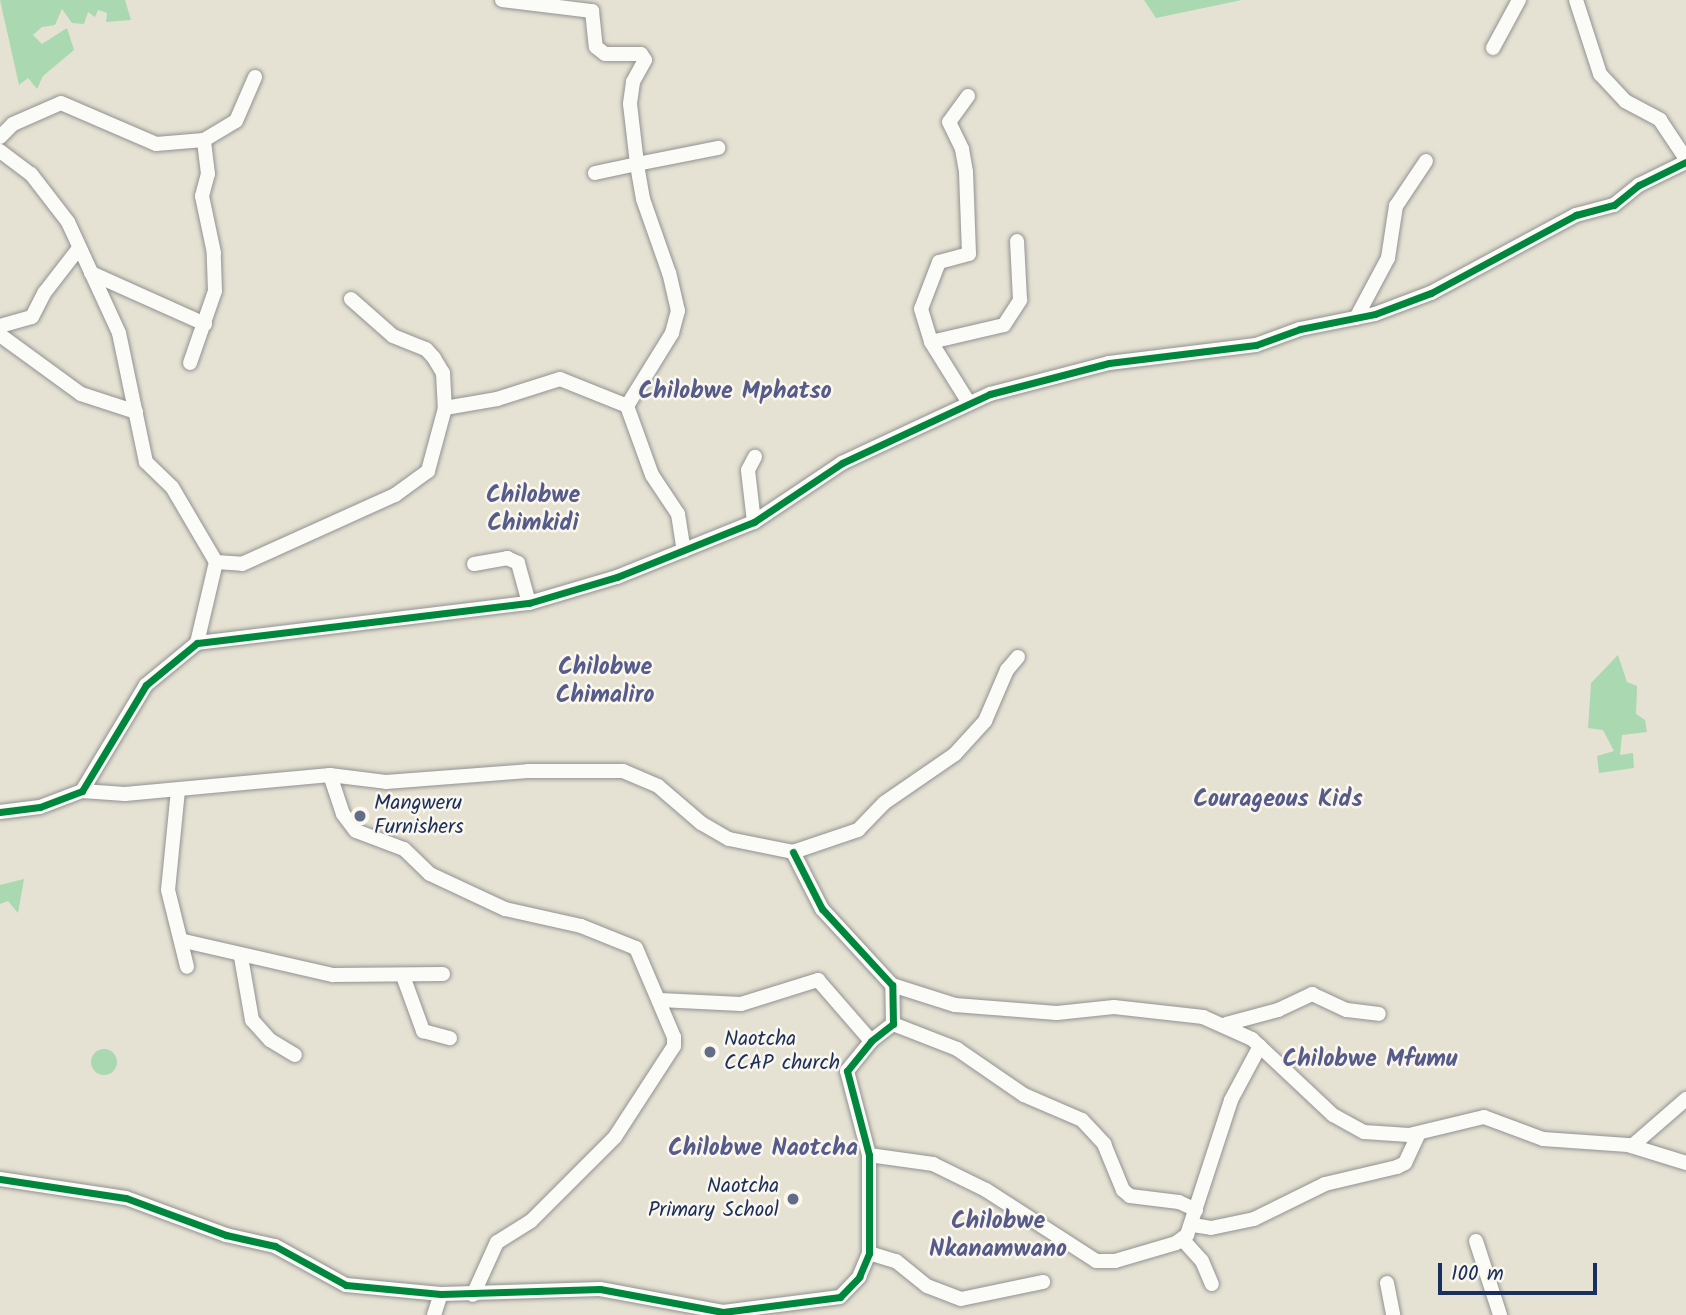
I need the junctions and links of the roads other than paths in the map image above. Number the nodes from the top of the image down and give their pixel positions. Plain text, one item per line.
1 (502, 0) edge
2 (1519, 0) edge
3 (1576, 0) edge
4 (1493, 48) dead end
5 (255, 77) dead end
6 (968, 96) dead end
7 (0, 137) edge
8 (204, 140) junction
9 (718, 148) dead end
10 (0, 151) edge
11 (1686, 160) edge
12 (1426, 161) dead end
13 (637, 164) junction
14 (595, 173) dead end
15 (1017, 241) dead end
16 (79, 248) junction
17 (91, 273) junction
18 (351, 299) dead end
19 (1356, 318) junction
20 (205, 324) junction
21 (0, 326) edge
22 (0, 335) edge
23 (931, 342) junction
24 (190, 363) dead end
25 (969, 403) junction
26 (627, 406) junction
27 (445, 408) junction
28 (136, 412) junction
29 (755, 457) dead end
30 (754, 522) junction
31 (684, 551) junction
32 (216, 562) junction
33 (474, 564) dead end
34 (528, 603) junction
35 (197, 643) junction
36 (1018, 657) dead end
37 (330, 775) junction
38 (178, 790) junction
39 (82, 791) junction
40 (0, 812) edge
41 (793, 852) junction
42 (184, 941) junction
43 (241, 957) junction
44 (187, 967) dead end
45 (443, 974) dead end
46 (403, 976) junction
47 (892, 985) junction
48 (660, 1000) junction
49 (1379, 1014) dead end
50 (893, 1024) junction
51 (1226, 1024) junction
52 (450, 1038) dead end
53 (871, 1041) junction
54 (1260, 1046) junction
55 (295, 1055) dead end
56 (1686, 1099) edge
57 (1419, 1133) junction
58 (1632, 1146) junction
59 (869, 1155) junction
60 (1686, 1163) edge
61 (0, 1179) edge
62 (1195, 1218) junction
63 (1183, 1240) junction
64 (1476, 1241) dead end
65 (869, 1253) junction
66 (1043, 1282) dead end
67 (1387, 1283) dead end
68 (1212, 1284) dead end
69 (441, 1294) junction
70 (473, 1295) junction
71 (794, 1311) edge
72 (434, 1315) edge
73 (1393, 1315) edge
74 (1500, 1315) edge

1 - 13 street
2 - 4 street
3 - 11 street
5 - 8 street
6 - 23 street
7 - 8 street
8 - 20 street
9 - 13 street
10 - 16 street
11 - 19 street
12 - 19 street
13 - 14 street
13 - 26 street
15 - 23 street
16 - 17 street
16 - 21 street
17 - 20 street
17 - 28 street
18 - 27 street
19 - 25 street
20 - 24 street
22 - 28 street
23 - 25 street
25 - 30 street
26 - 27 street
26 - 31 street
27 - 32 street
28 - 32 street
29 - 30 street
30 - 31 street
31 - 34 street
32 - 35 street
33 - 34 street
34 - 35 street
35 - 39 street
36 - 41 street
37 - 38 street
37 - 41 street
37 - 48 street
38 - 39 street
38 - 42 street
39 - 40 street
41 - 47 street
42 - 43 street
42 - 44 street
43 - 46 street
43 - 55 street
45 - 46 street
46 - 52 street
47 - 50 street
47 - 51 street
48 - 53 street
48 - 70 street
49 - 51 street
50 - 53 street
50 - 62 street
51 - 54 street
53 - 59 street
54 - 57 street
54 - 62 street
56 - 58 street
57 - 58 street
57 - 62 street
58 - 60 street
59 - 63 street
59 - 65 street
61 - 69 street
62 - 63 street
63 - 68 street
64 - 74 street
65 - 66 street
65 - 71 street
67 - 73 street
69 - 70 street
69 - 72 street
70 - 71 street

